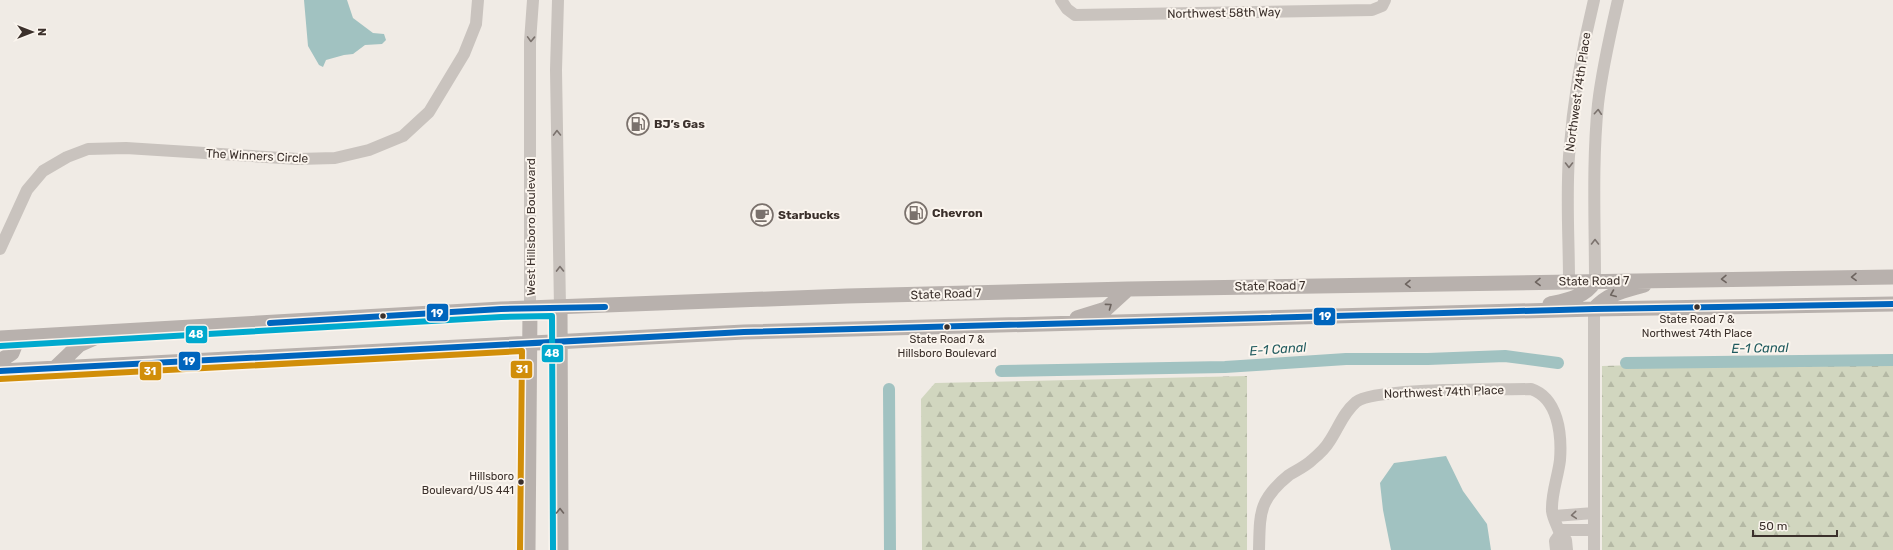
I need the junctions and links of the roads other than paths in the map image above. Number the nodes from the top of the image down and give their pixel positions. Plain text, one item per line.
1 (478, 0) edge
2 (533, 0) edge
3 (558, 0) edge
4 (1594, 0) edge
5 (1618, 0) edge
6 (1384, 3) edge
7 (1064, 4) edge
8 (1268, 6) edge
9 (0, 249) edge
10 (1893, 277) edge
11 (1664, 280) junction
12 (1569, 281) junction
13 (1595, 281) junction
14 (1128, 289) junction
15 (1893, 304) edge
16 (560, 308) junction
17 (530, 309) junction
18 (1594, 309) junction
19 (1522, 311) junction
20 (1059, 323) junction
21 (106, 333) junction
22 (0, 338) edge
23 (18, 338) junction
24 (560, 341) junction
25 (530, 343) junction
26 (0, 361) edge
27 (55, 368) junction
28 (0, 371) edge
29 (1594, 513) junction
30 (1554, 516) junction
31 (1594, 530) junction
32 (1560, 532) junction
33 (528, 550) edge
34 (561, 550) edge
35 (1259, 550) edge
36 (1556, 550) edge
37 (1567, 550) edge
38 (1594, 550) edge

1 - 9 street, The Winners Circle
2 -> 17 street, West Hillsboro Boulevard
16 -> 3 street
4 -> 12 street, Northwest 74th Place
13 -> 5 street, Northwest 74th Place
6 - 8 street, Northwest 58th Way
7 - 8 street, Northwest 58th Way
10 -> 11 main road, State Road 7
11 - 13 main road, State Road 7
11 -> 18 main road
12 - 13 main road, State Road 7
12 -> 14 main road, State Road 7
13 - 19 main road
14 - 16 main road, State Road 7
20 -> 14 main road
15 - 18 main road
16 - 17 main road, State Road 7
16 - 24 main road
17 - 21 main road, State Road 7
17 - 25 main road, West Hillsboro Boulevard
18 - 19 main road
18 - 29 street
19 - 20 main road
20 - 24 main road
21 - 23 main road, State Road 7
21 - 27 main road
22 - 23 main road, State Road 7
23 - 26 main road
24 - 25 main road
34 -> 24 main road
25 - 27 main road
25 - 33 main road, West Hillsboro Boulevard
27 - 28 main road
29 -> 30 street
29 - 31 street
30 - 32 street, Northwest 74th Place
30 - 35 street, Northwest 74th Place
31 - 32 street
31 - 38 street
32 - 36 street
32 - 37 street, Northwest 74th Place

